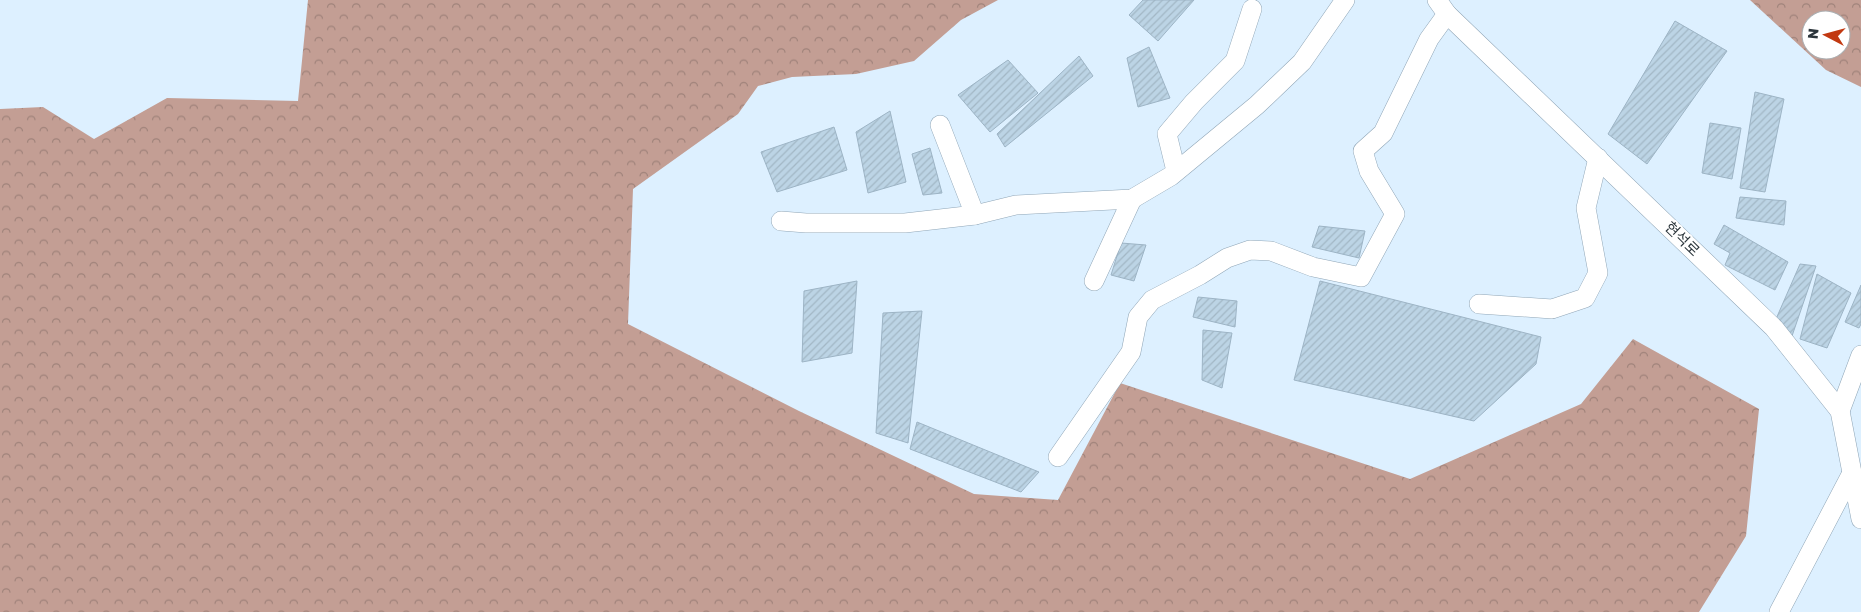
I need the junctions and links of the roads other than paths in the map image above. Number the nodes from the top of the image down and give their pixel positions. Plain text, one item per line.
1 (1345, 0) edge
2 (1442, 7) edge
3 (1252, 9) dead end
4 (940, 125) dead end
5 (1598, 158) junction
6 (1176, 171) junction
7 (1132, 199) junction
8 (975, 215) junction
9 (781, 221) dead end
10 (1094, 281) dead end
11 (1479, 304) dead end
12 (1861, 355) edge
13 (1840, 411) junction
14 (1058, 457) dead end
15 (1852, 473) junction
16 (1861, 519) edge
17 (1779, 612) edge

1 - 6 street
2 - 5 street, 현석로
2 - 14 street
3 - 6 street
4 - 8 street
5 - 11 street
5 - 13 street, 현석로
6 - 7 street
7 - 8 street
7 - 10 street
8 - 9 street
12 - 13 street
13 - 15 street, 현석로
15 - 16 street, 현석로
15 - 17 street

